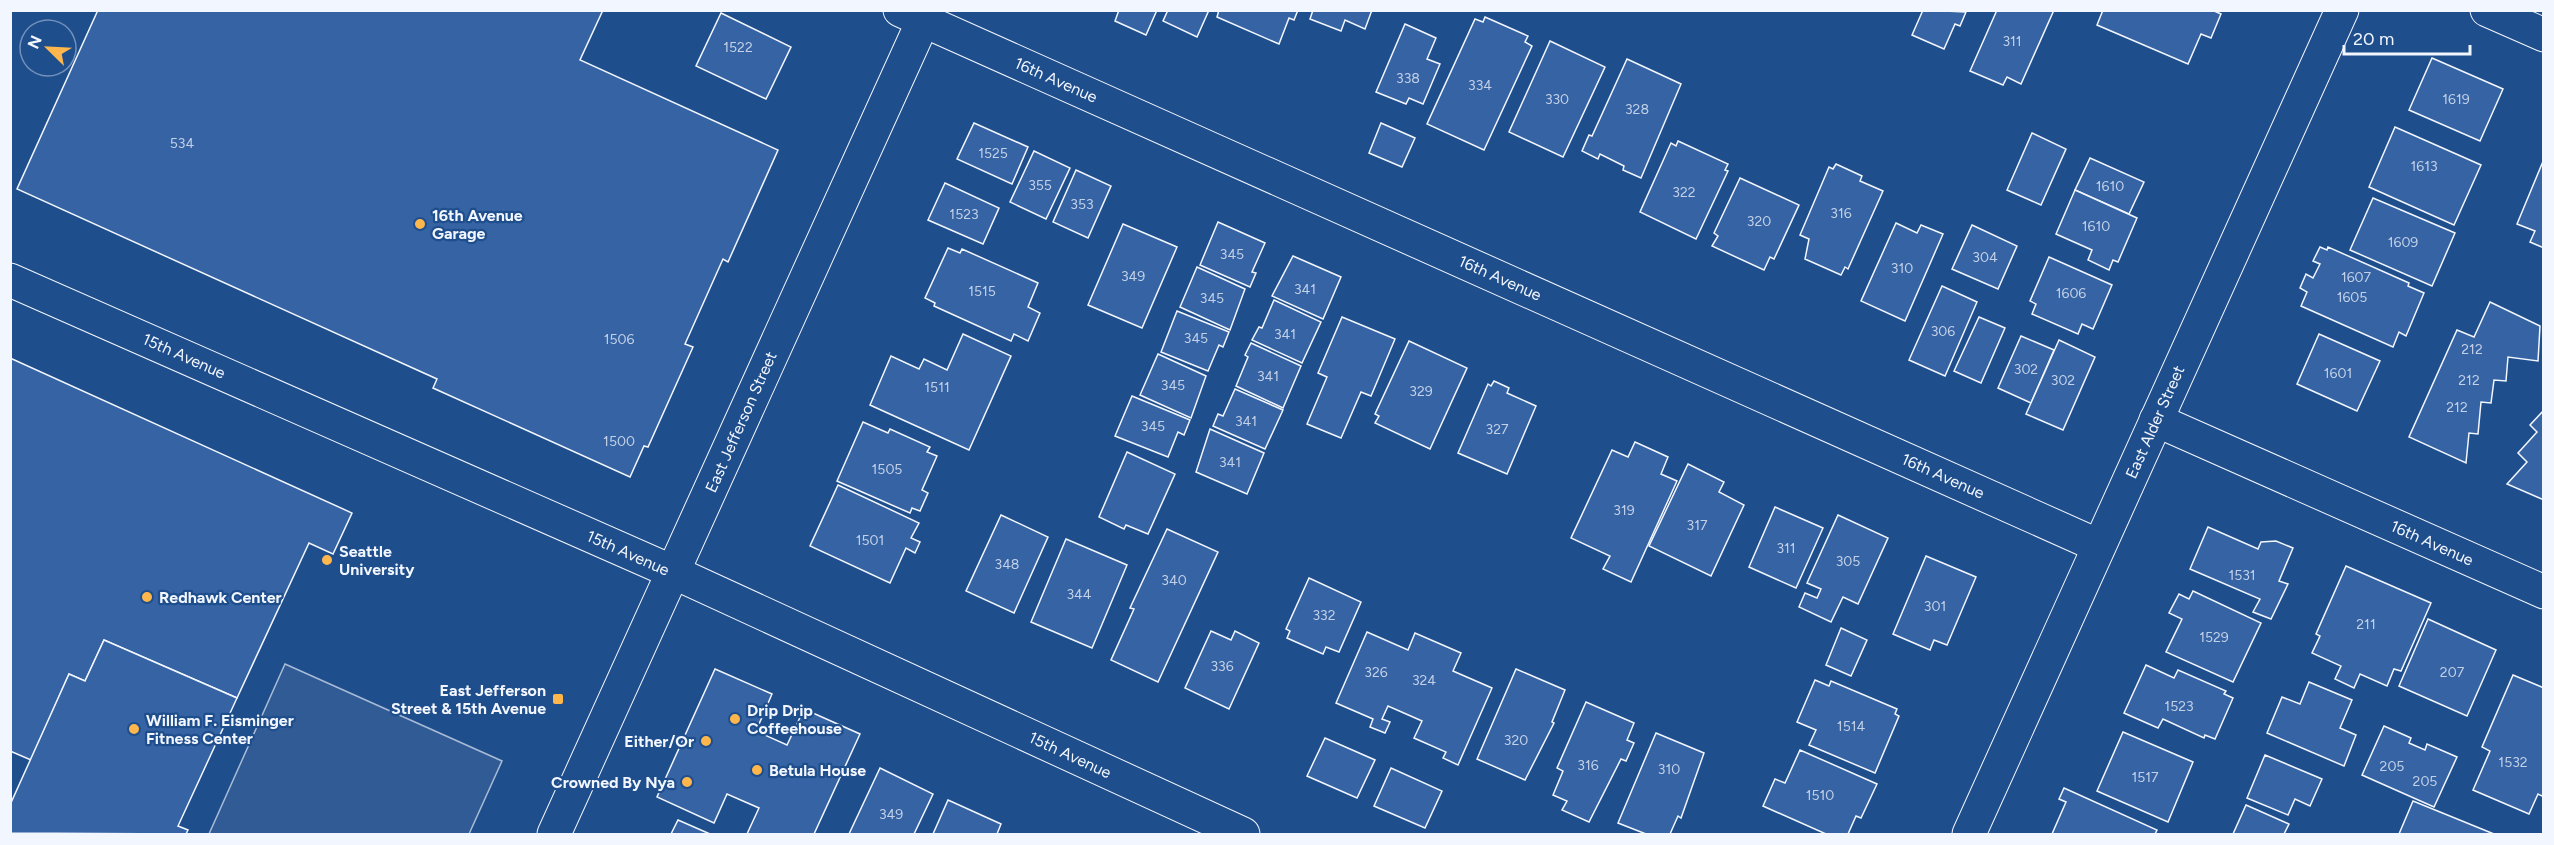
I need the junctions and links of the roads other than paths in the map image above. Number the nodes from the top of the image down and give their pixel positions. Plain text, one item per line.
1 (2342, 10) edge
2 (2487, 10) edge
3 (917, 14) edge
4 (2544, 35) edge
5 (10, 280) edge
6 (2156, 420) junction
7 (2099, 546) junction
8 (673, 572) junction
9 (2544, 592) edge
10 (554, 834) edge
11 (1242, 834) edge
12 (1969, 834) edge

1 - 6 street, East Alder Street
2 - 4 street
3 - 7 street, 16th Avenue
3 - 8 street, East Jefferson Street
5 - 8 street, 15th Avenue
6 - 7 street, East Alder Street
6 - 9 street, 16th Avenue
7 - 12 street, East Alder Street
8 - 10 street, East Jefferson Street
8 - 11 street, 15th Avenue

